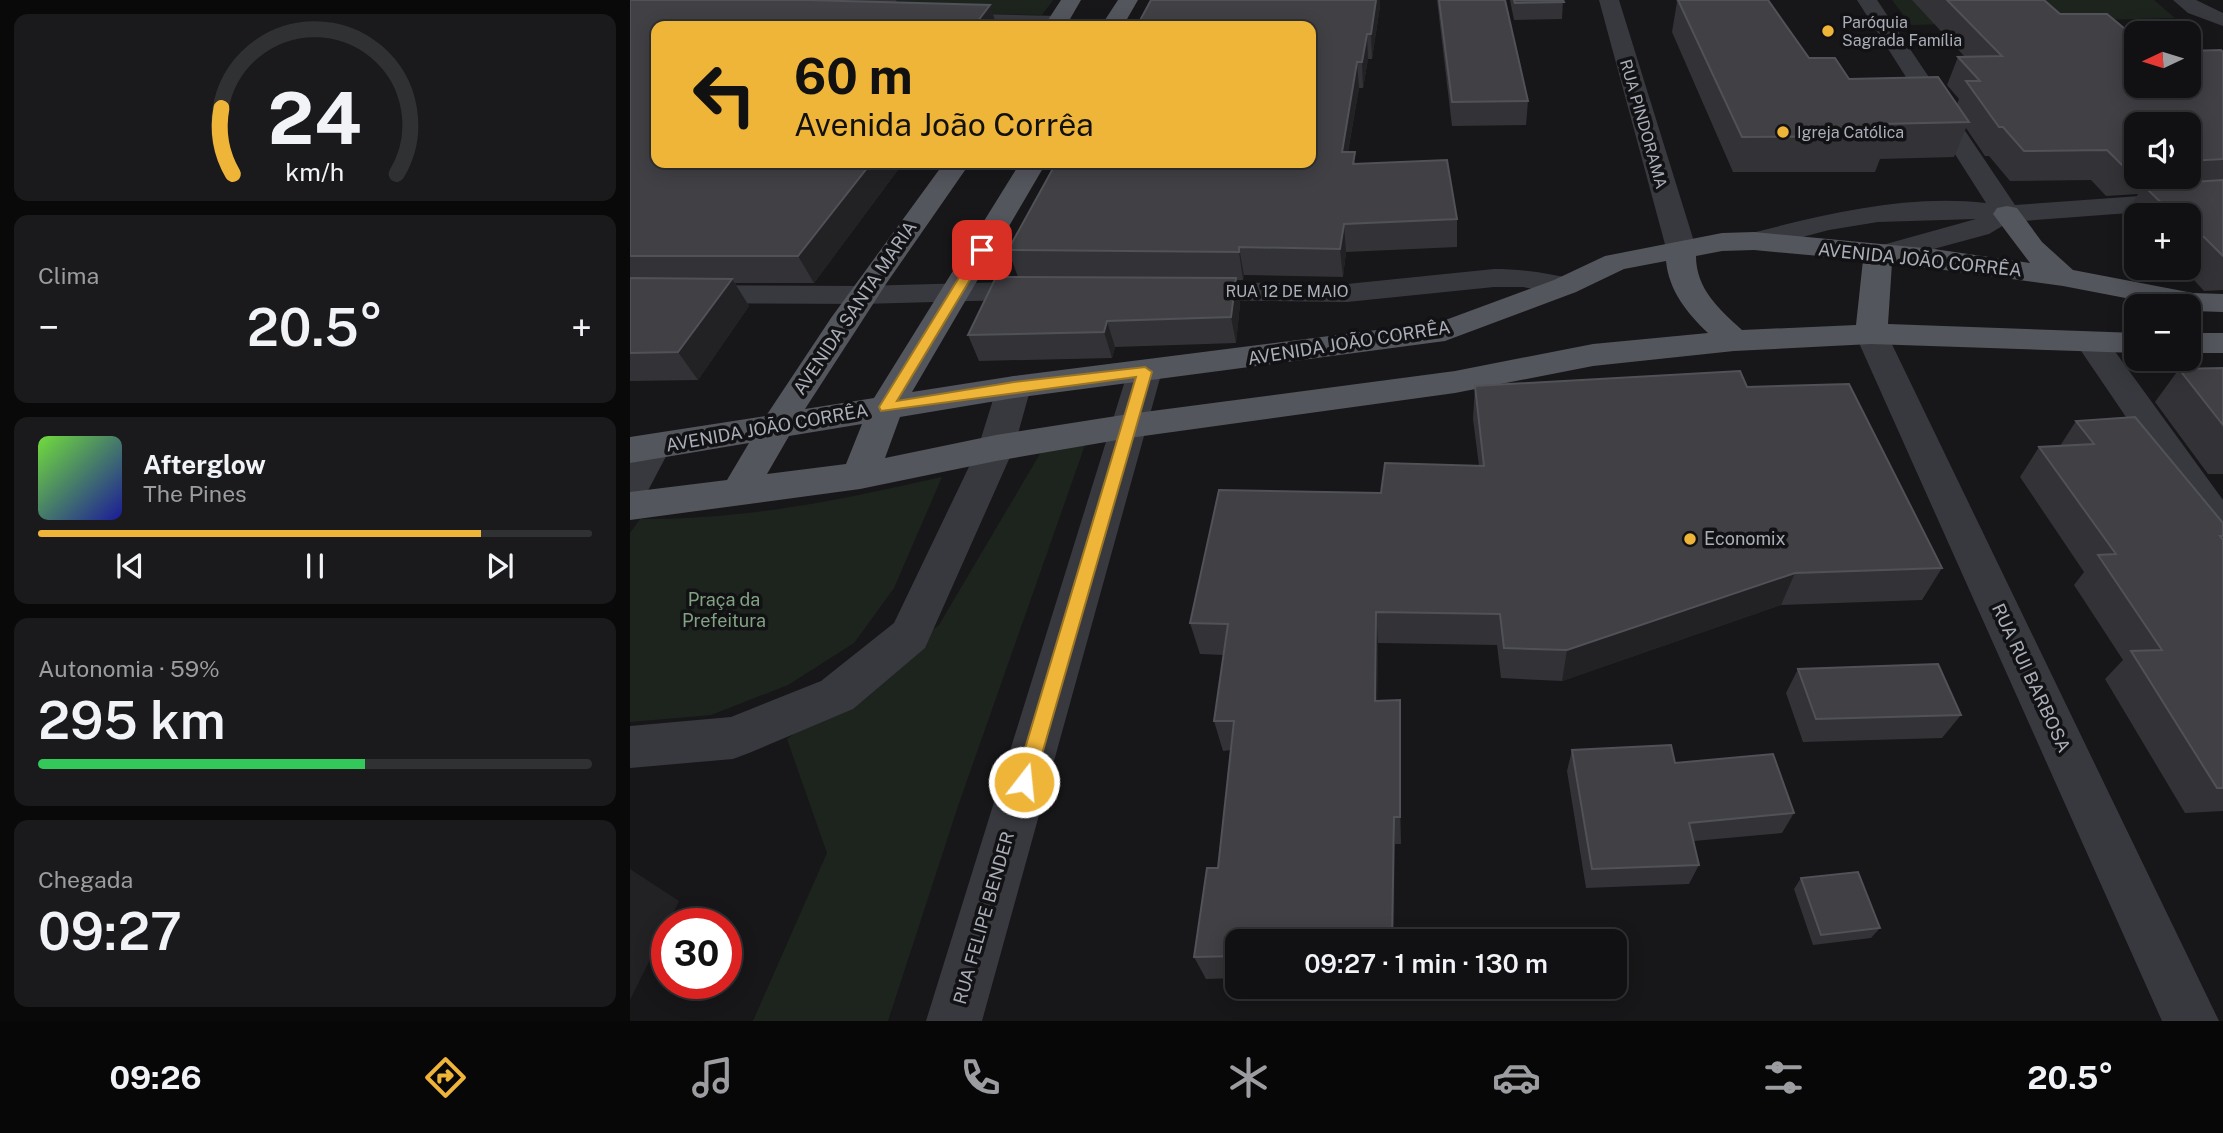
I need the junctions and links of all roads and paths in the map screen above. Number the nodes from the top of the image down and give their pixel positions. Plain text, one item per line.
1 (1071, 0) edge
2 (1128, 0) edge
3 (1609, 0) edge
4 (1867, 0) edge
5 (2183, 0) edge
6 (923, 19) edge
7 (2223, 20) edge
8 (976, 21) edge
9 (1058, 21) edge
10 (1115, 21) edge
11 (953, 168) edge
12 (1030, 168) edge
13 (2223, 198) edge
14 (2007, 214) junction
15 (1754, 241) junction
16 (1681, 248) junction
17 (1878, 255) junction
18 (2063, 277) junction
19 (1565, 286) junction
20 (1078, 290) edge
21 (1158, 291) edge
22 (957, 292) junction
23 (630, 294) edge
24 (861, 295) junction
25 (2223, 303) edge
26 (1871, 334) junction
27 (1734, 341) junction
28 (2091, 342) junction
29 (2124, 343) edge
30 (2201, 343) edge
31 (2223, 343) edge
32 (1145, 372) junction
33 (1014, 387) junction
34 (886, 407) junction
35 (1129, 426) junction
36 (774, 428) junction
37 (642, 448) edge
38 (996, 448) junction
39 (860, 476) junction
40 (630, 490) edge
41 (738, 493) junction
42 (630, 506) edge
43 (2219, 518) edge
44 (630, 747) edge
45 (954, 1021) edge
46 (2191, 1021) edge

1 - 9 main road
2 - 10 main road
3 - 16 street, RUA PINDORAMA
4 - 14 street
5 - 7 street
6 - 8 street
11 - 24 main road, AVENIDA SANTA MARIA
12 - 22 main road
13 - 14 street
14 - 15 street
14 - 17 street
14 - 18 main road
15 - 16 main road, AVENIDA JOÃO CORRÊA
15 - 17 main road, AVENIDA JOÃO CORRÊA
16 - 19 main road, AVENIDA JOÃO CORRÊA
16 - 27 main road
17 - 18 main road, AVENIDA JOÃO CORRÊA
17 - 26 main road
18 - 25 main road, AVENIDA JOÃO CORRÊA
19 - 21 street, RUA 12 DE MAIO
19 - 32 main road, AVENIDA JOÃO CORRÊA
20 - 22 street
22 - 24 street
22 - 34 main road
23 - 24 street
24 - 36 main road, AVENIDA SANTA MARIA
26 - 27 main road
26 - 28 main road
26 - 46 street, RUA RUI BARBOSA
27 - 35 main road
28 - 29 main road
28 - 43 street
30 - 31 main road
32 - 33 main road, AVENIDA JOÃO CORRÊA
32 - 35 street, RUA FELIPE BENDER
33 - 34 main road, AVENIDA JOÃO CORRÊA
33 - 38 street
34 - 36 main road, AVENIDA JOÃO CORRÊA
34 - 39 main road
35 - 38 main road
35 - 45 street, RUA FELIPE BENDER
36 - 37 main road, AVENIDA JOÃO CORRÊA
36 - 41 main road, AVENIDA SANTA MARIA
37 - 40 street
38 - 39 main road
38 - 44 street
39 - 41 main road
41 - 42 main road

